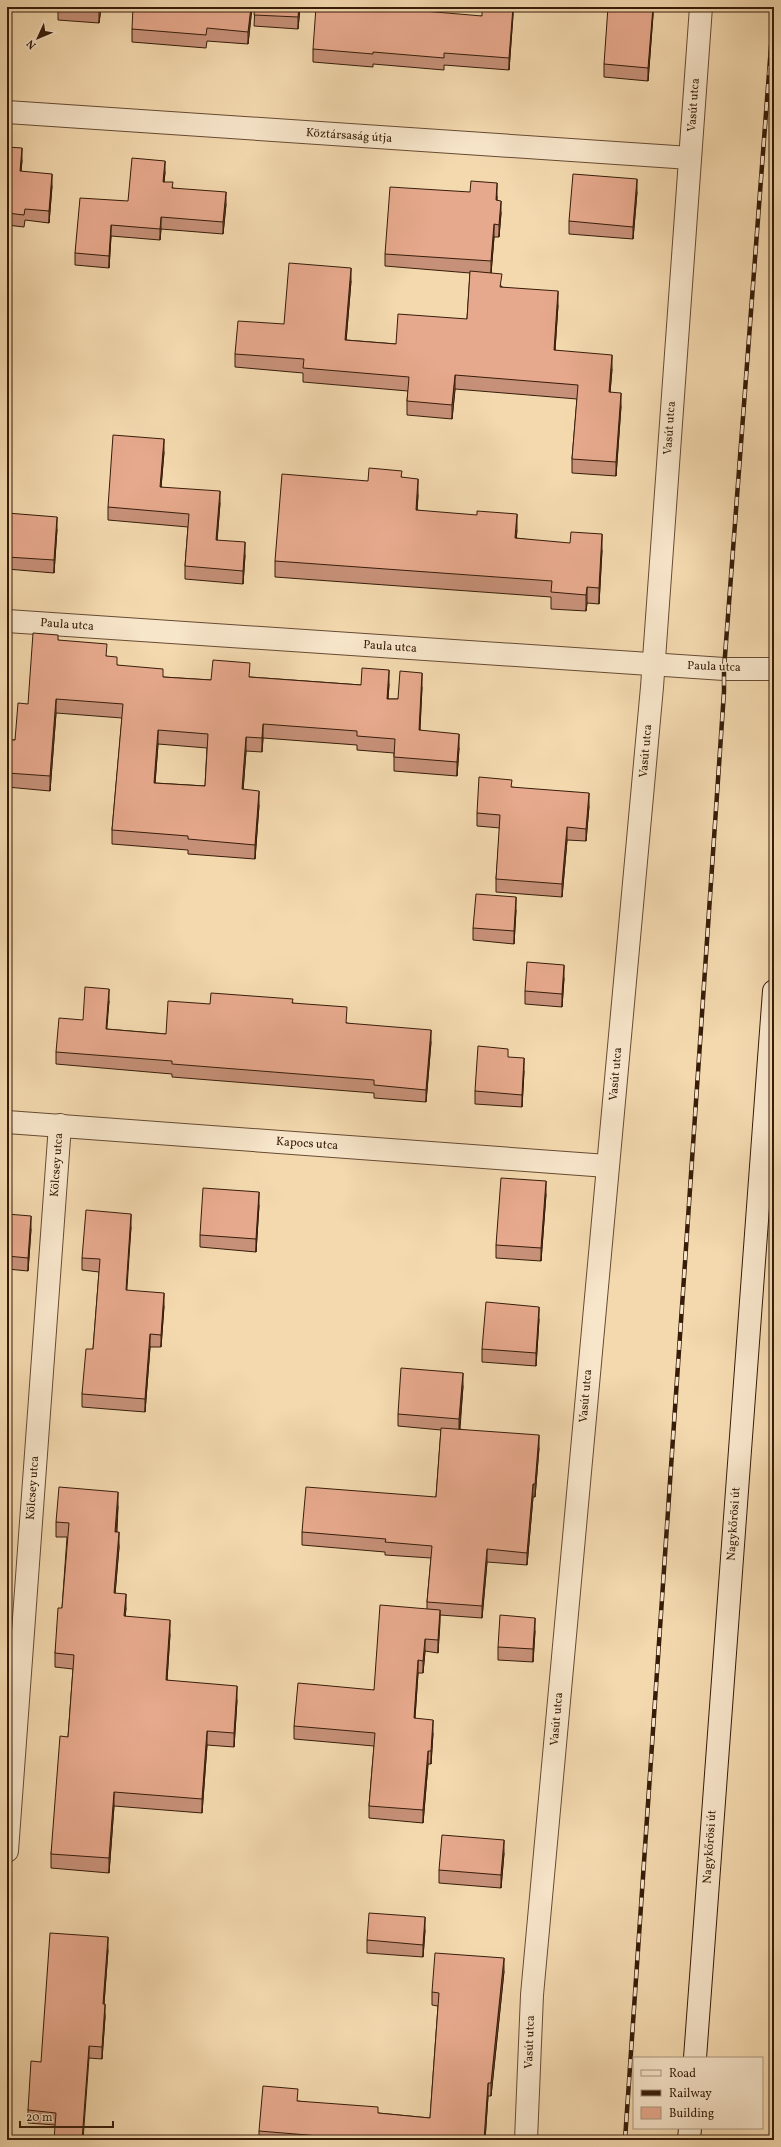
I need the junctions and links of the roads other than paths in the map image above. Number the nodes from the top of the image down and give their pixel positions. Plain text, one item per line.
1 (701, 7) edge
2 (7, 112) edge
3 (690, 158) junction
4 (7, 621) edge
5 (653, 664) junction
6 (774, 669) edge
7 (774, 991) edge
8 (7, 1122) edge
9 (60, 1125) junction
10 (607, 1166) junction
11 (7, 1852) edge
12 (695, 2057) edge
13 (690, 2129) edge
14 (526, 2140) edge
15 (689, 2140) edge

1 - 3 street, Vasút utca
2 - 3 street, Köztársaság útja
3 - 5 street, Vasút utca
4 - 5 street, Paula utca
5 - 6 street, Paula utca
5 - 10 street, Vasút utca
7 - 12 street, Nagykőrösi út
8 - 9 street, Kapocs utca
9 - 10 street, Kapocs utca
9 - 11 street, Kölcsey utca
10 - 14 street, Vasút utca
13 - 15 street

